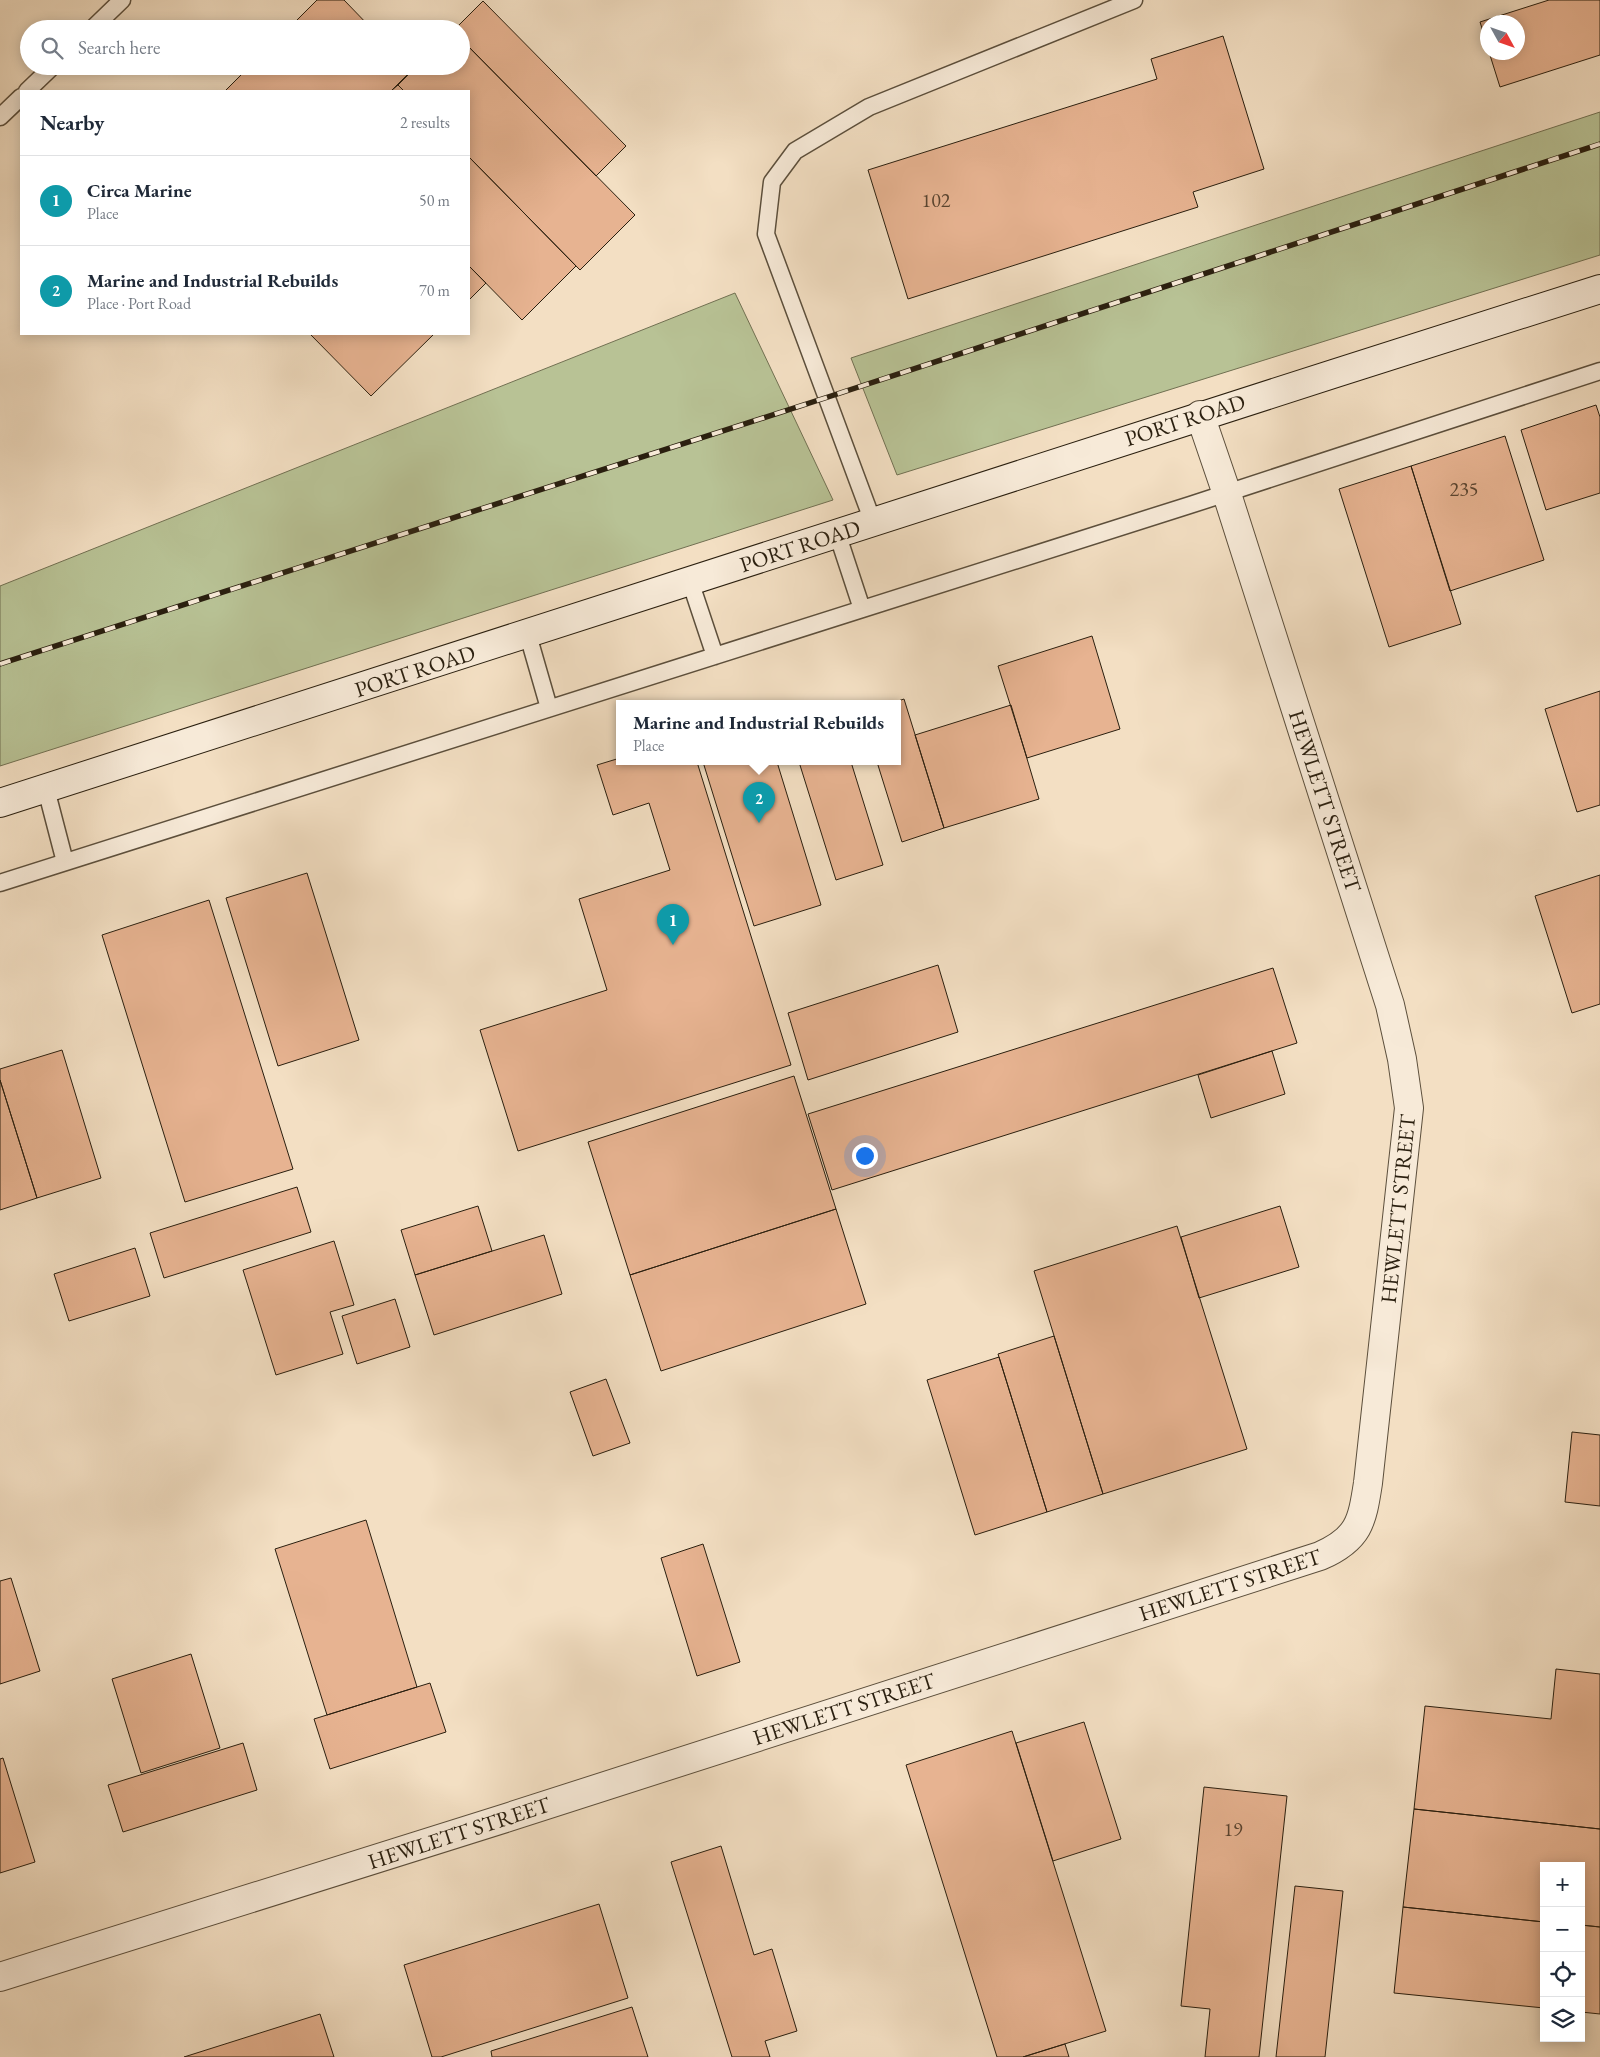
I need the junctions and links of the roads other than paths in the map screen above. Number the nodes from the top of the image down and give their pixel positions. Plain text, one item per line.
1 (122, 0) edge
2 (1134, 0) edge
3 (101, 20) edge
4 (44, 75) edge
5 (28, 90) edge
6 (20, 98) edge
7 (0, 117) edge
8 (1600, 289) edge
9 (1600, 371) edge
10 (1200, 415) junction
11 (1227, 494) junction
12 (872, 522) junction
13 (836, 534) junction
14 (690, 581) junction
15 (862, 609) junction
16 (528, 635) junction
17 (715, 656) junction
18 (549, 708) junction
19 (46, 789) junction
20 (0, 803) edge
21 (65, 862) junction
22 (0, 883) edge
23 (0, 1977) edge

1 - 3 lane
2 - 12 lane
4 - 5 lane
6 - 7 lane
8 - 10 street, PORT ROAD
9 - 11 lane
10 - 11 street, HEWLETT STREET
10 - 12 street, PORT ROAD
11 - 15 lane
11 - 23 street, HEWLETT STREET
12 - 13 street, PORT ROAD
13 - 14 street, PORT ROAD
13 - 15 lane
14 - 16 street, PORT ROAD
14 - 17 lane
15 - 17 lane
16 - 18 lane
16 - 19 street, PORT ROAD
17 - 18 lane
18 - 21 lane
19 - 20 street, PORT ROAD
19 - 21 lane
21 - 22 lane

